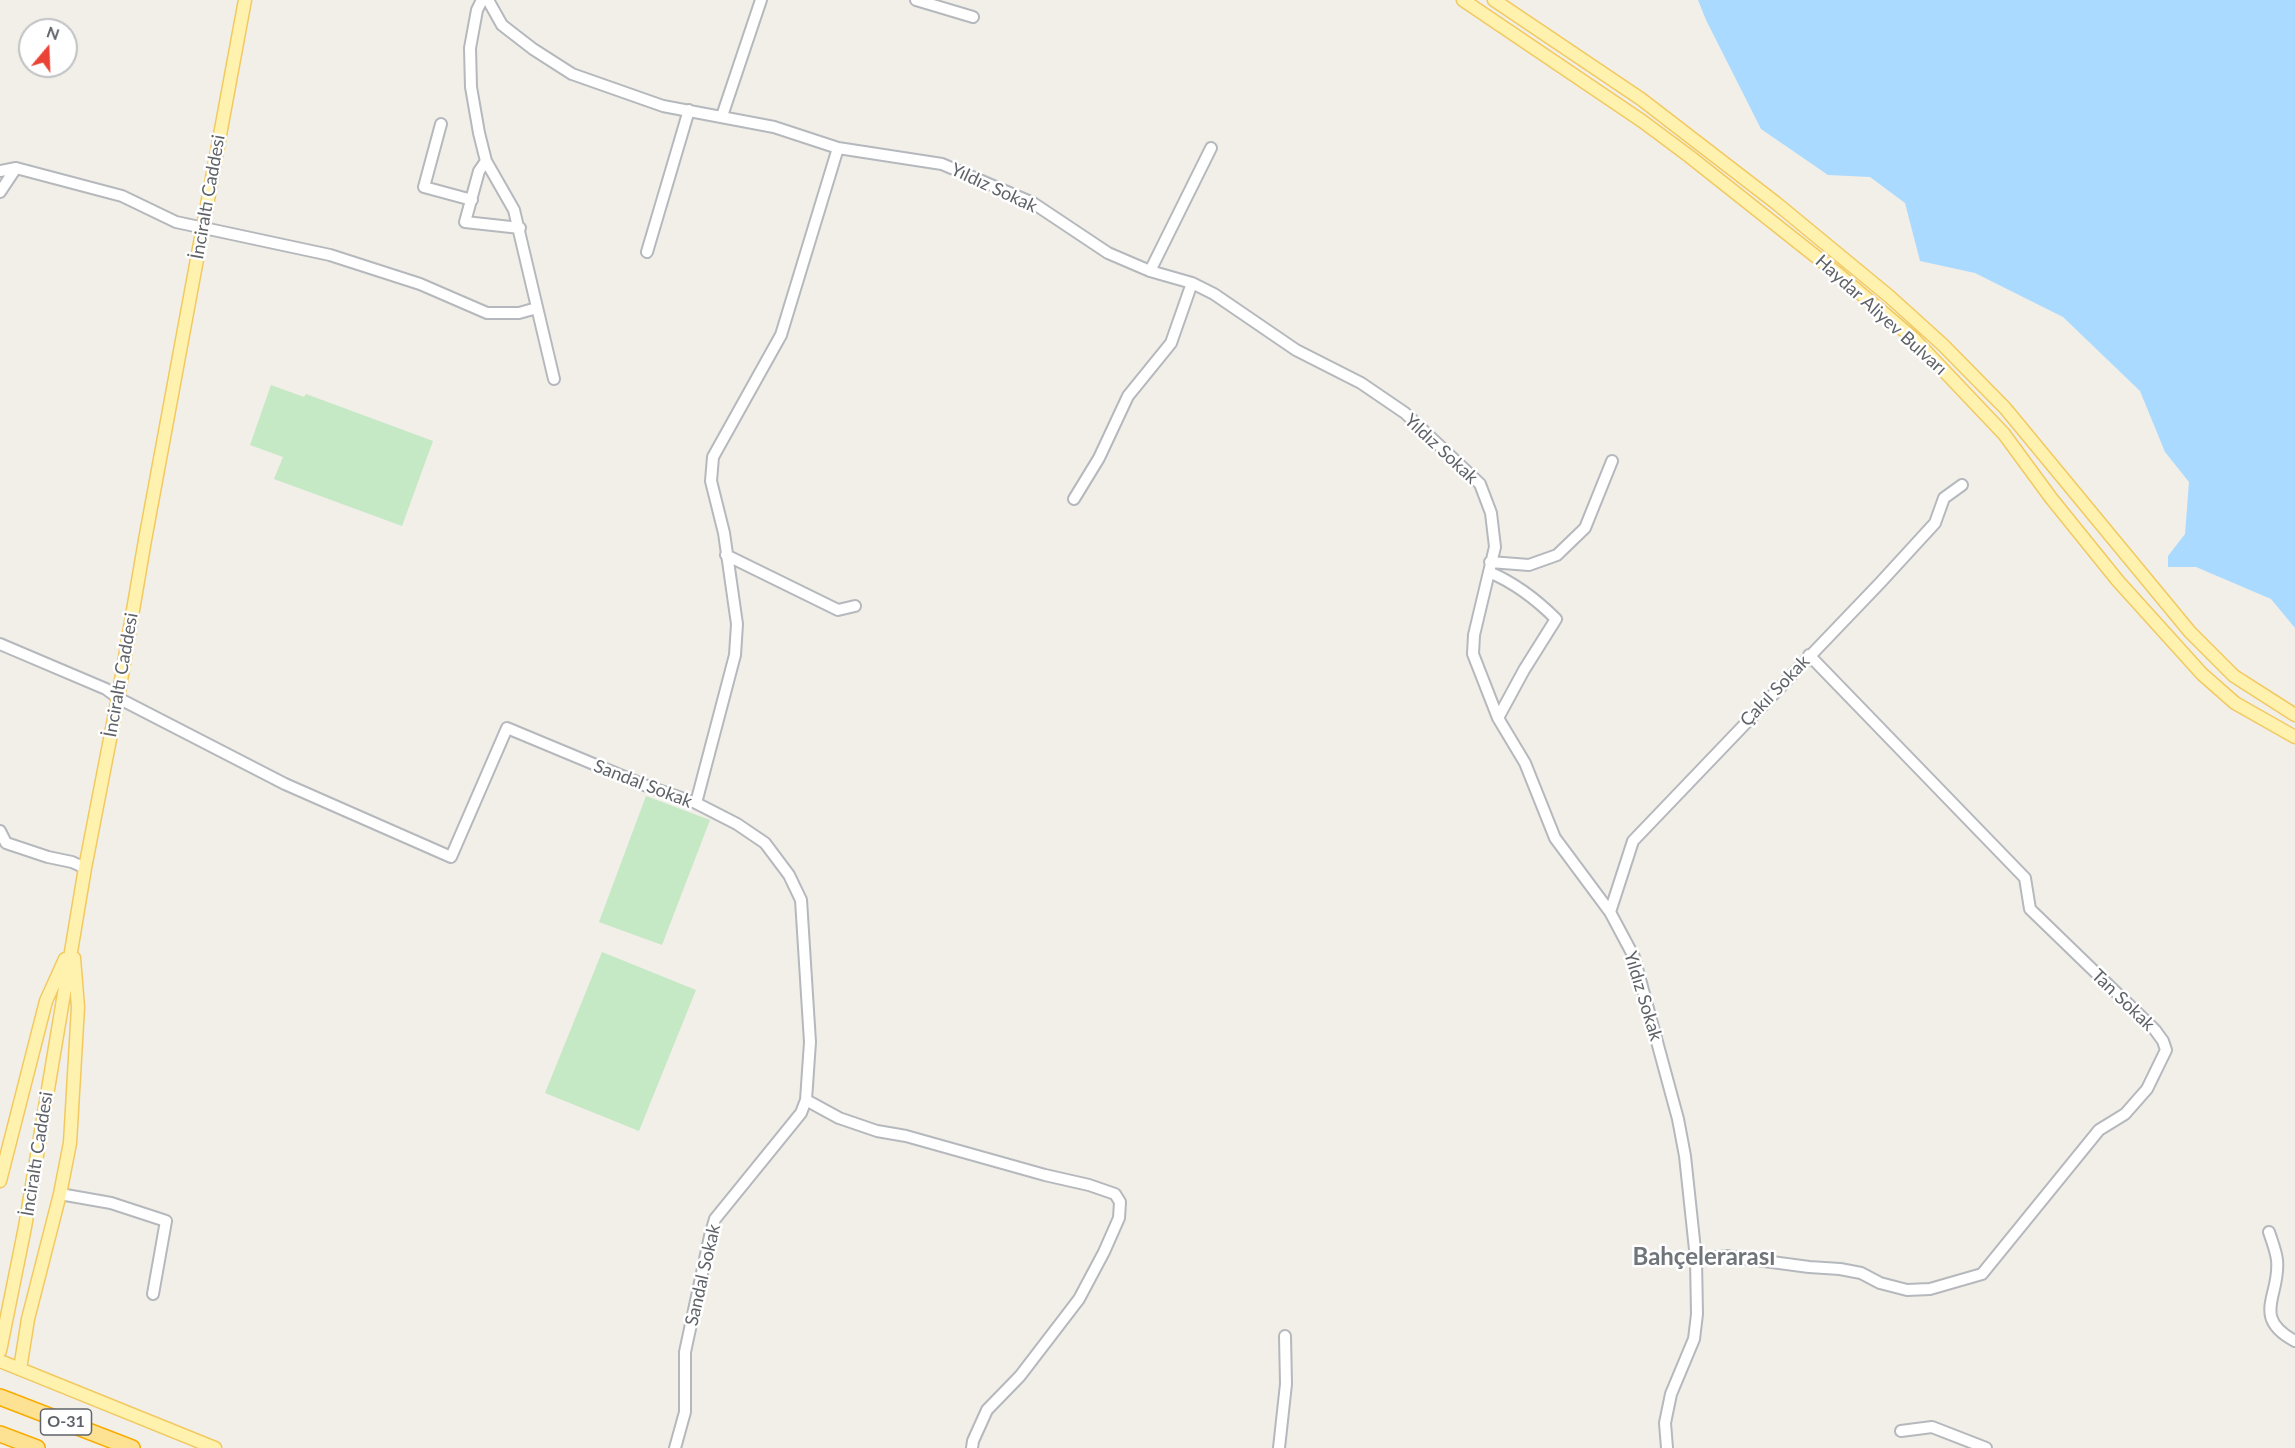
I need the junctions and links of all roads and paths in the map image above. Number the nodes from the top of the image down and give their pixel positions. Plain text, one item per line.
1 (245, 0) edge
2 (482, 0) edge
3 (488, 0) edge
4 (761, 0) edge
5 (916, 0) edge
6 (1463, 0) edge
7 (1494, 0) edge
8 (973, 17) dead end
9 (689, 110) junction
10 (722, 116) junction
11 (441, 124) dead end
12 (838, 148) junction
13 (1211, 148) dead end
14 (486, 161) junction
15 (16, 168) junction
16 (0, 171) edge
17 (0, 192) edge
18 (472, 200) junction
19 (520, 228) junction
20 (202, 229) junction
21 (647, 252) dead end
22 (1150, 271) junction
23 (1192, 283) junction
24 (537, 308) junction
25 (554, 379) dead end
26 (1612, 461) dead end
27 (1962, 485) dead end
28 (1074, 499) dead end
29 (726, 555) junction
30 (1489, 567) junction
31 (855, 606) dead end
32 (0, 644) edge
33 (1809, 655) junction
34 (118, 698) junction
35 (2295, 716) edge
36 (1498, 718) junction
37 (2295, 737) edge
38 (696, 803) junction
39 (0, 831) edge
40 (85, 868) junction
41 (1610, 912) junction
42 (73, 942) junction
43 (806, 1100) junction
44 (0, 1181) edge
45 (60, 1194) junction
46 (2269, 1232) dead end
47 (1696, 1259) junction
48 (153, 1294) dead end
49 (1285, 1336) dead end
50 (2295, 1341) edge
51 (0, 1351) edge
52 (0, 1361) edge
53 (21, 1370) junction
54 (0, 1397) edge
55 (1901, 1431) dead end
56 (0, 1434) edge
57 (37, 1448) edge
58 (132, 1448) edge
59 (215, 1448) edge
60 (675, 1448) edge
61 (972, 1448) edge
62 (1279, 1448) edge
63 (1667, 1448) edge
64 (1986, 1448) edge

1 - 20 main road, İnciraltı Caddesi
2 - 14 street
3 - 9 street, Yıldız Sokak
4 - 10 street
5 - 8 street
6 - 37 main road, Haydar Aliyev Bulvarı
7 - 35 main road, Haydar Aliyev Bulvarı
9 - 10 street, Yıldız Sokak
9 - 21 street
10 - 12 street, Yıldız Sokak
11 - 18 street
12 - 22 street, Yıldız Sokak
12 - 29 street
13 - 22 street
14 - 18 street
14 - 19 street
15 - 16 street
15 - 17 street
15 - 20 street
18 - 19 street
19 - 24 street
20 - 24 street
20 - 34 main road, İnciraltı Caddesi
22 - 23 street, Yıldız Sokak
23 - 28 street
23 - 30 street, Yıldız Sokak
24 - 25 street
26 - 30 street
27 - 33 street, Çakıl Sokak
29 - 31 street
29 - 38 street
30 - 36 street, Yıldız Sokak
30 - 36 street
32 - 34 street, Sandal Sokak
33 - 41 street, Çakıl Sokak
33 - 47 street, Tan Sokak
34 - 38 street, Sandal Sokak
34 - 40 main road, İnciraltı Caddesi
36 - 41 street, Yıldız Sokak
38 - 43 street, Sandal Sokak
39 - 40 street
40 - 42 main road, İnciraltı Caddesi
41 - 47 street, Yıldız Sokak
42 - 44 main road
42 - 45 main road
42 - 51 main road, İnciraltı Caddesi
43 - 60 street, Sandal Sokak
43 - 61 street
45 - 48 street
45 - 53 main road
46 - 50 street
47 - 63 street, Yıldız Sokak
49 - 62 street
52 - 53 main road
53 - 59 main road
54 - 58 highway, O-31
55 - 64 street
56 - 57 highway, O-31

